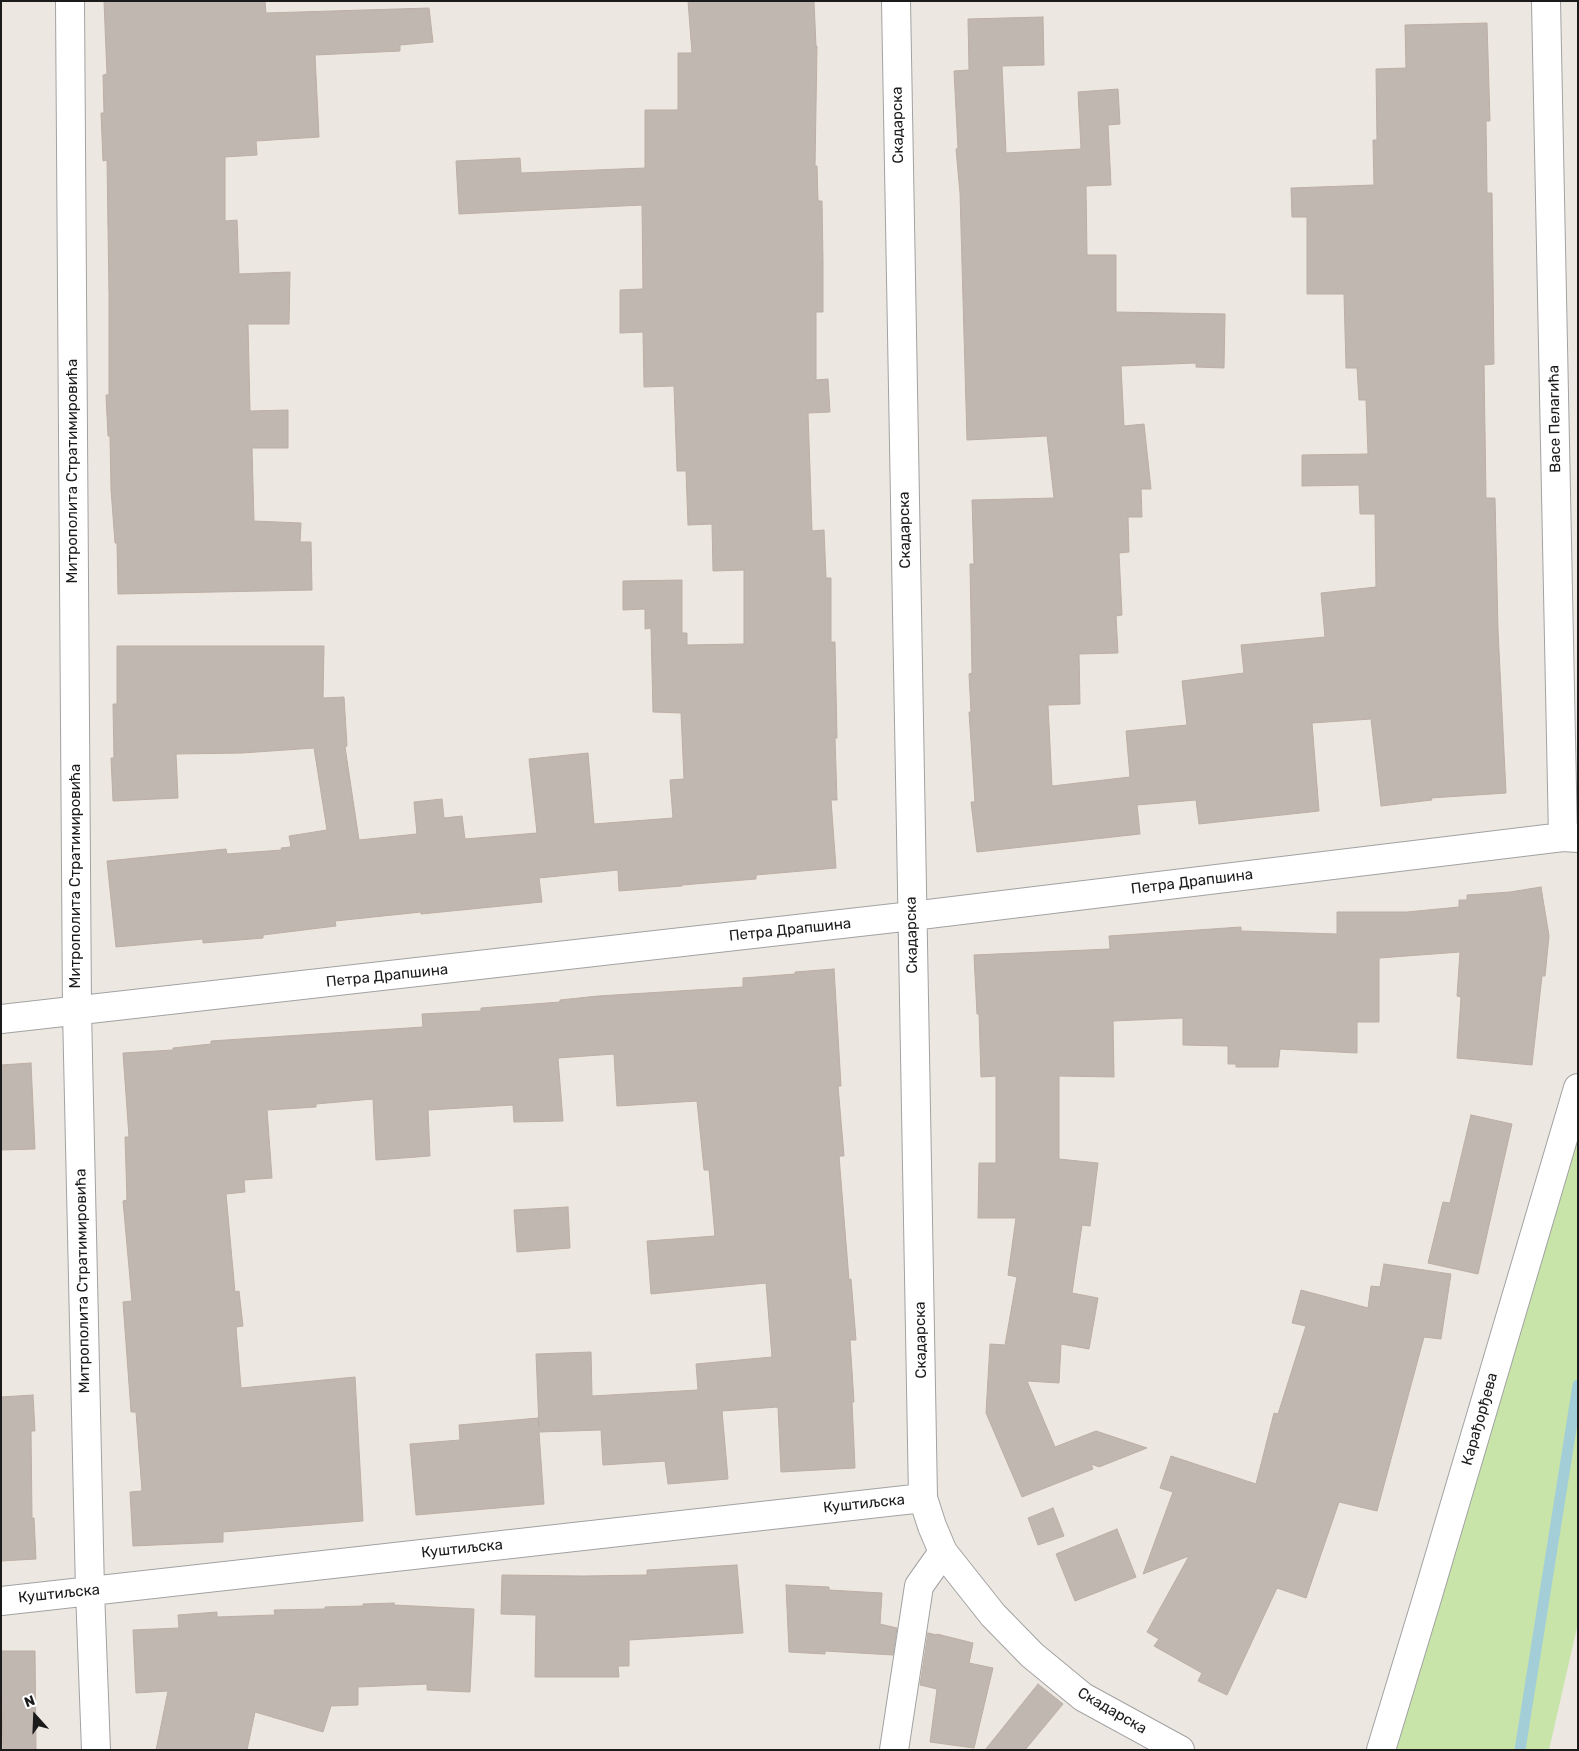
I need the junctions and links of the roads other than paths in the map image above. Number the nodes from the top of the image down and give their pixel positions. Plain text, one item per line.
1 (70, 1) edge
2 (896, 1) edge
3 (1546, 1) edge
4 (1571, 837) edge
5 (912, 916) junction
6 (77, 1011) junction
7 (1, 1019) edge
8 (1578, 1088) edge
9 (923, 1498) junction
10 (943, 1552) junction
11 (90, 1591) junction
12 (1, 1601) edge
13 (96, 1750) edge
14 (894, 1750) edge
15 (1180, 1750) edge
16 (1381, 1750) edge

1 - 6 street, Митрополита Стратимировића
2 - 5 street, Скадарска
3 - 4 street, Васе Пелагића
4 - 5 street, Петра Драпшина
5 - 6 street, Петра Драпшина
5 - 9 street, Скадарска
6 - 7 street, Петра Драпшина
6 - 11 street, Митрополита Стратимировића
8 - 16 street, Карађорђева
9 - 10 street, Скадарска
9 - 11 street, Куштиљска
10 - 14 street
10 - 15 street, Скадарска
11 - 12 street, Куштиљска
11 - 13 street, Митрополита Стратимировића

